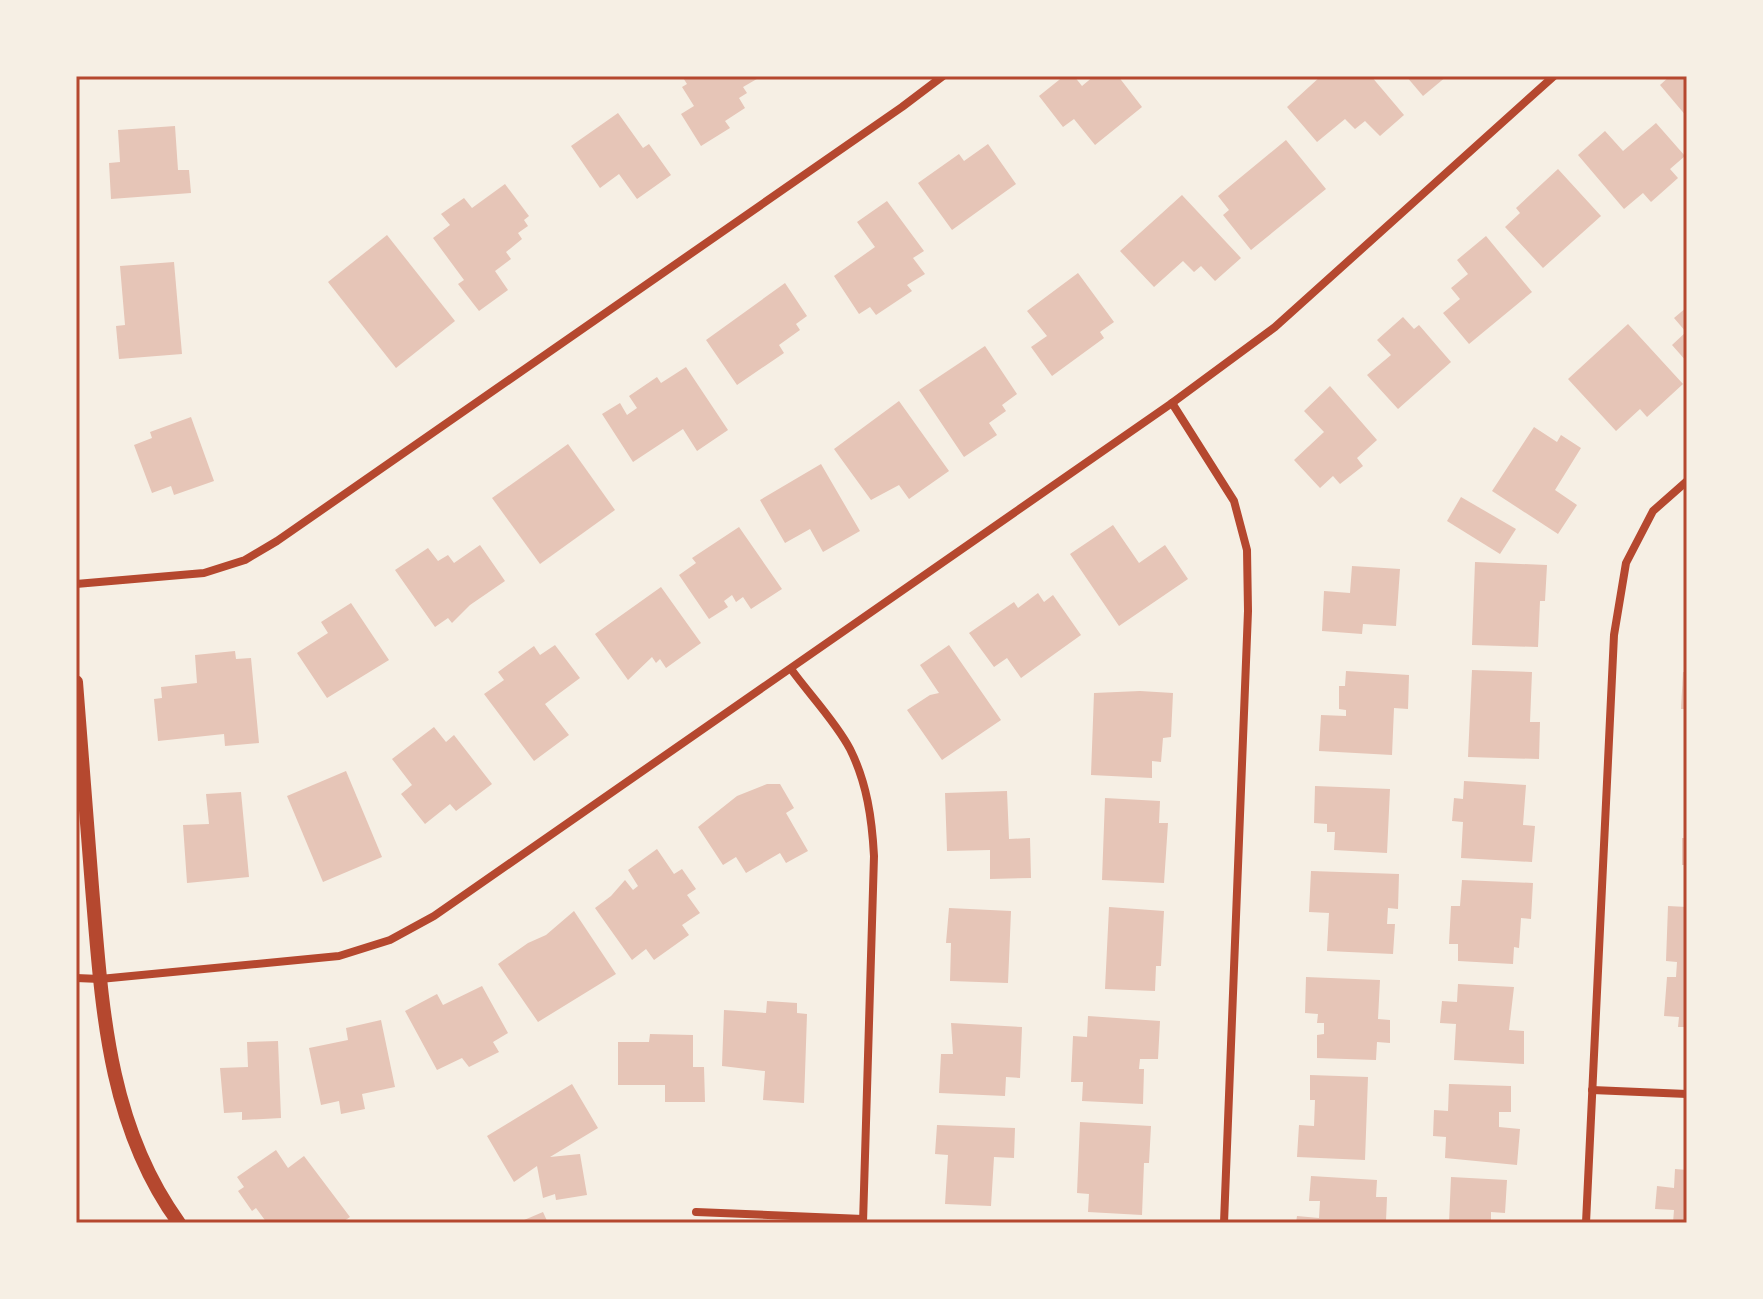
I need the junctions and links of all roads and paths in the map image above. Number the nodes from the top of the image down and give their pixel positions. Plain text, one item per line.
1 (943, 76) edge
2 (1554, 76) edge
3 (1172, 403) junction
4 (1687, 481) edge
5 (76, 584) edge
6 (791, 669) junction
7 (76, 682) edge
8 (76, 978) edge
9 (100, 979) junction
10 (1592, 1090) junction
11 (1687, 1094) edge
12 (696, 1212) dead end
13 (863, 1221) edge
14 (179, 1223) edge
15 (1224, 1223) edge
16 (1586, 1223) edge

1 - 5 street
2 - 3 street
3 - 6 street
3 - 15 street
4 - 10 street
6 - 9 street
6 - 13 street
7 - 9 street
8 - 9 street
9 - 14 street
10 - 11 street
10 - 16 street
12 - 13 street

